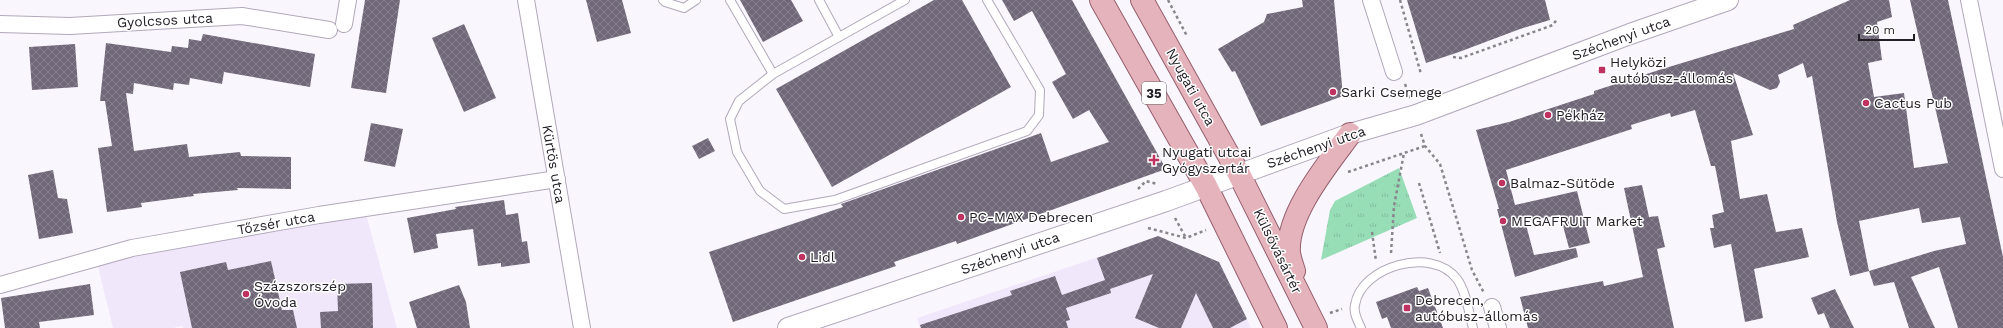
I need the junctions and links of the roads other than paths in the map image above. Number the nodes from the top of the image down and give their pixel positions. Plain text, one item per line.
1 (348, 0) edge
2 (526, 0) edge
3 (663, 0) edge
4 (696, 0) edge
5 (730, 0) edge
6 (819, 0) edge
7 (905, 0) edge
8 (987, 0) edge
9 (1101, 0) edge
10 (1142, 0) edge
11 (1371, 0) edge
12 (1728, 0) edge
13 (1968, 0) edge
14 (0, 24) edge
15 (839, 37) junction
16 (1394, 72) dead end
17 (773, 74) junction
18 (1350, 134) junction
19 (2003, 169) edge
20 (1239, 174) junction
21 (556, 179) junction
22 (1206, 186) junction
23 (0, 286) edge
24 (1299, 294) junction
25 (1492, 307) road end
26 (582, 328) edge
27 (788, 328) edge
28 (1276, 328) edge
29 (1316, 328) edge
30 (1361, 328) edge
31 (1473, 328) edge
32 (1498, 328) edge

1 - 14 street, Gyolcsos utca
2 - 21 street, Kürtös utca
3 - 4 lane
5 - 17 lane
6 - 15 lane
7 - 15 lane
8 - 17 lane
9 - 22 main road, 35
10 - 20 main road, Nyugati utca / 35
11 - 16 street
12 - 18 street, Széchenyi utca
13 - 19 street
15 - 17 lane
18 - 20 street, Széchenyi utca
18 - 24 main road
20 - 22 street, Széchenyi utca
20 - 24 main road, Külsővásártér / 35
21 - 23 street, Tőzsér utca
21 - 26 street, Kürtös utca
22 - 27 street, Széchenyi utca
22 - 28 main road, 35
24 - 29 main road, Külsővásártér / 35
25 - 32 street
30 - 31 lane

